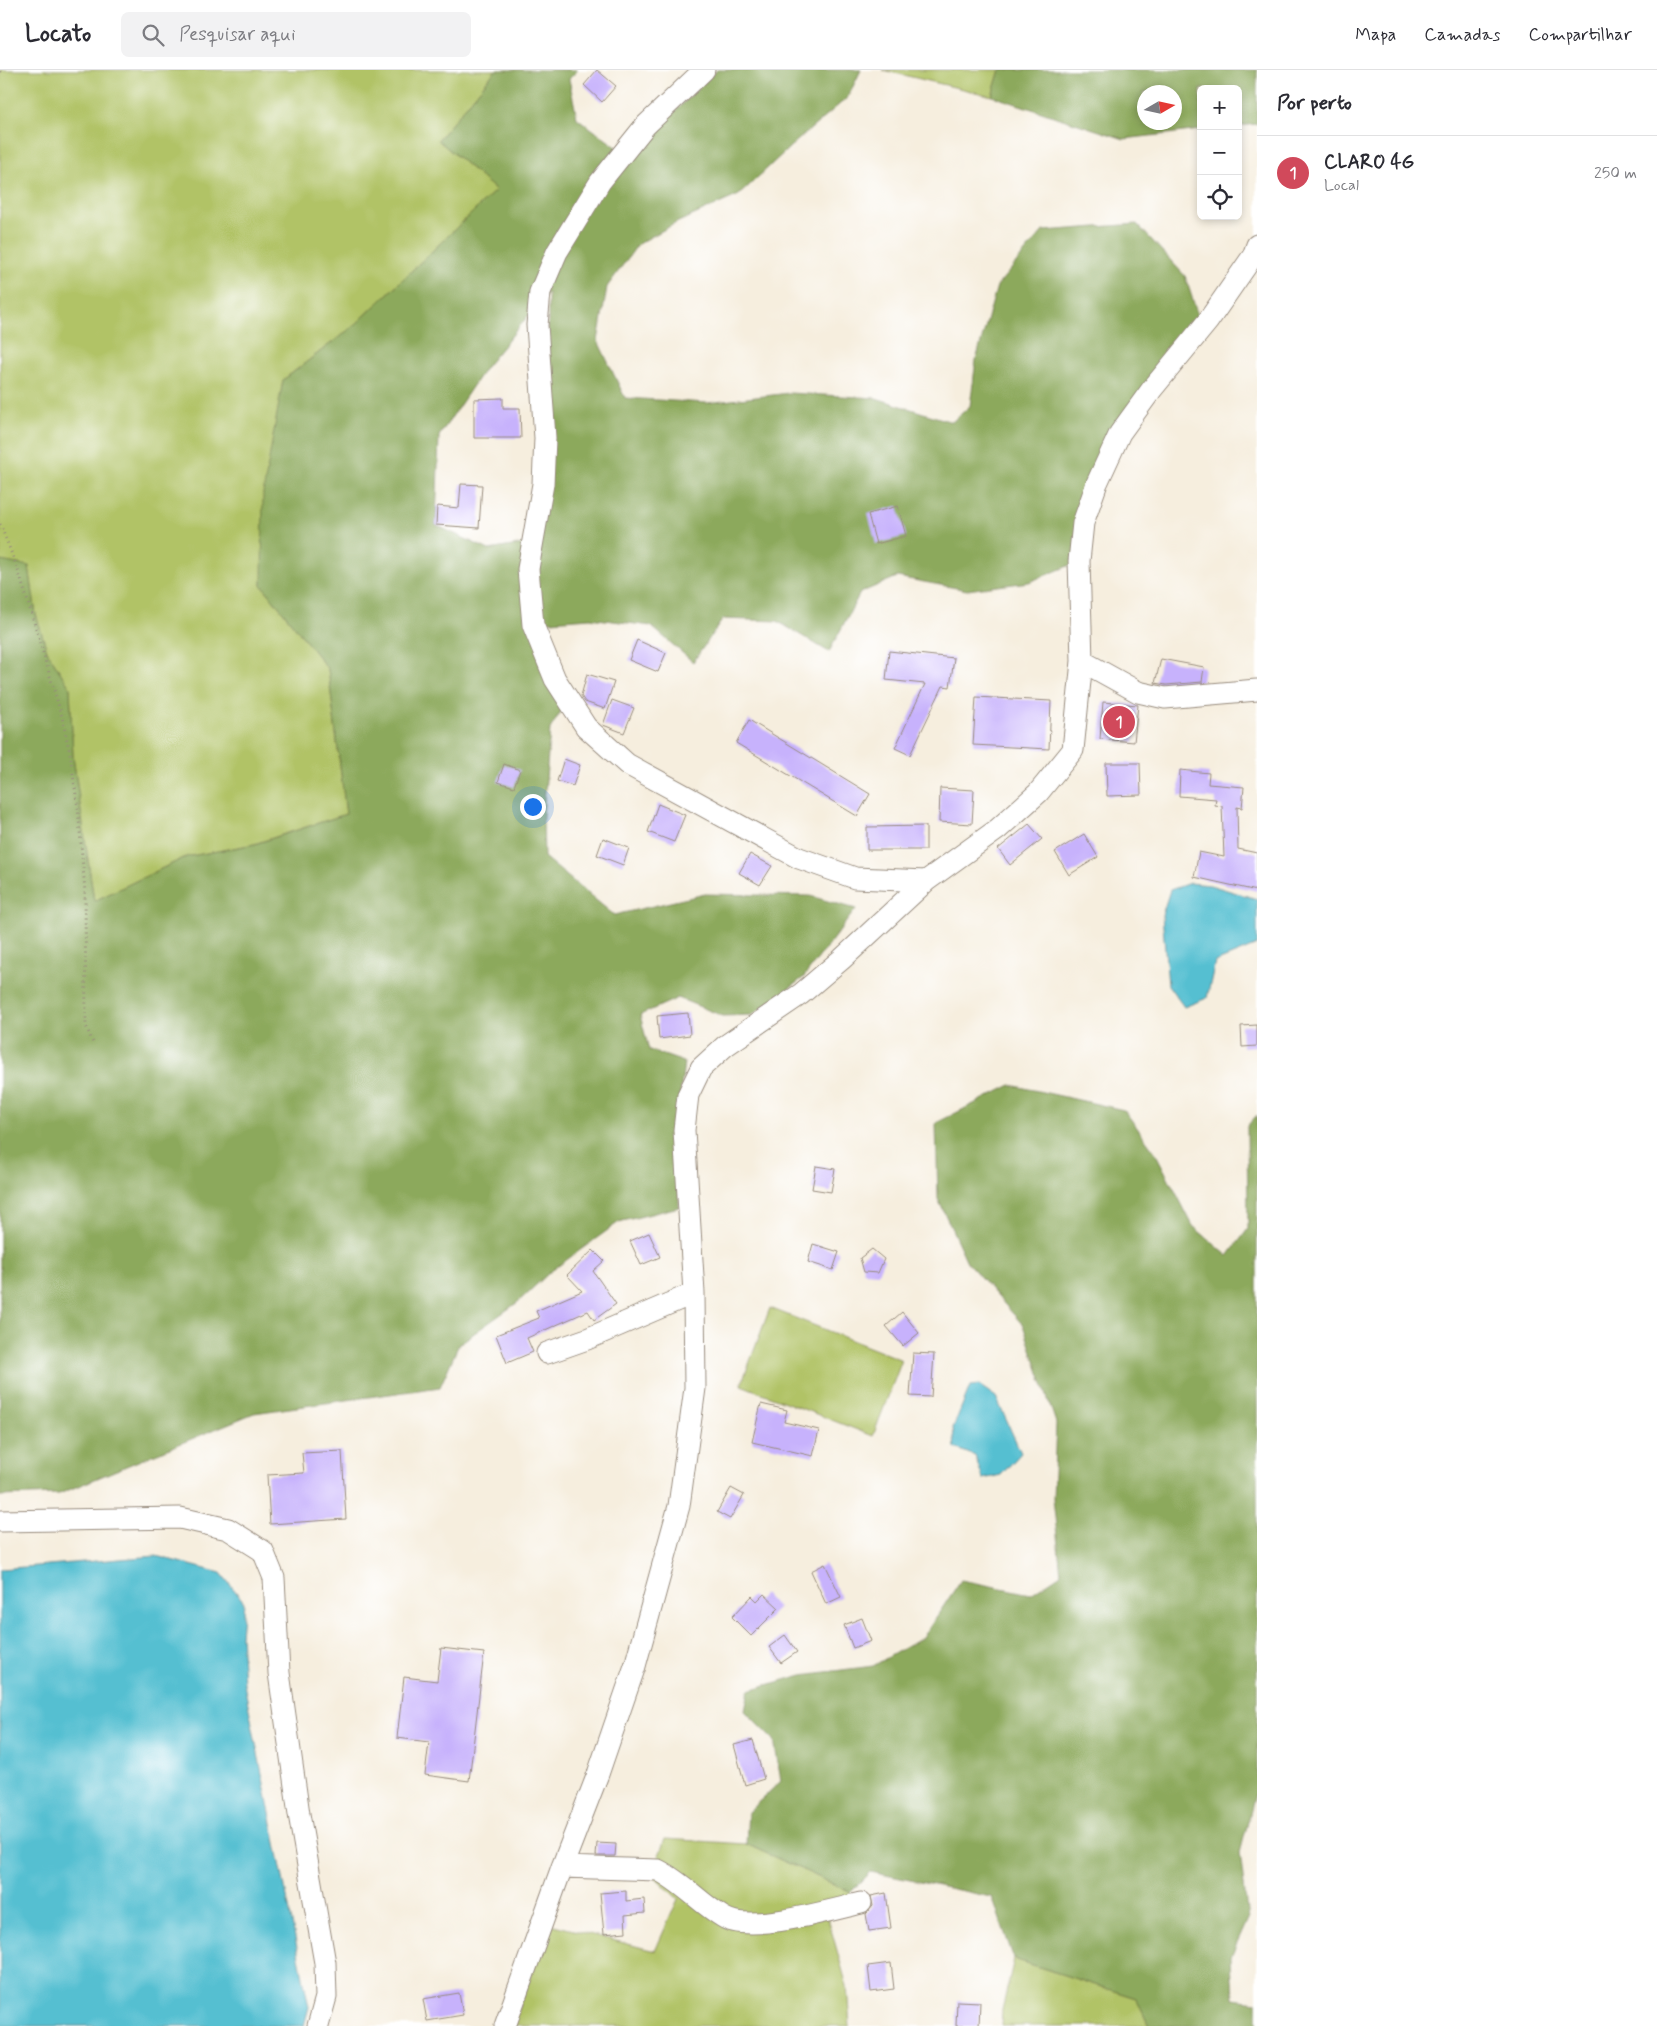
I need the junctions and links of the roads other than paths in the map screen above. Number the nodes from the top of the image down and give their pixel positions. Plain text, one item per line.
1 (704, 70) edge
2 (1257, 245) edge
3 (1082, 661) junction
4 (1257, 690) edge
5 (926, 882) junction
6 (694, 1293) junction
7 (547, 1353) dead end
8 (0, 1521) edge
9 (562, 1867) junction
10 (861, 1903) dead end
11 (318, 2026) edge
12 (505, 2026) edge

1 - 5 street
2 - 3 street
3 - 4 street
3 - 5 street
5 - 6 street
6 - 7 street
6 - 9 street
8 - 11 street
9 - 10 street
9 - 12 street

